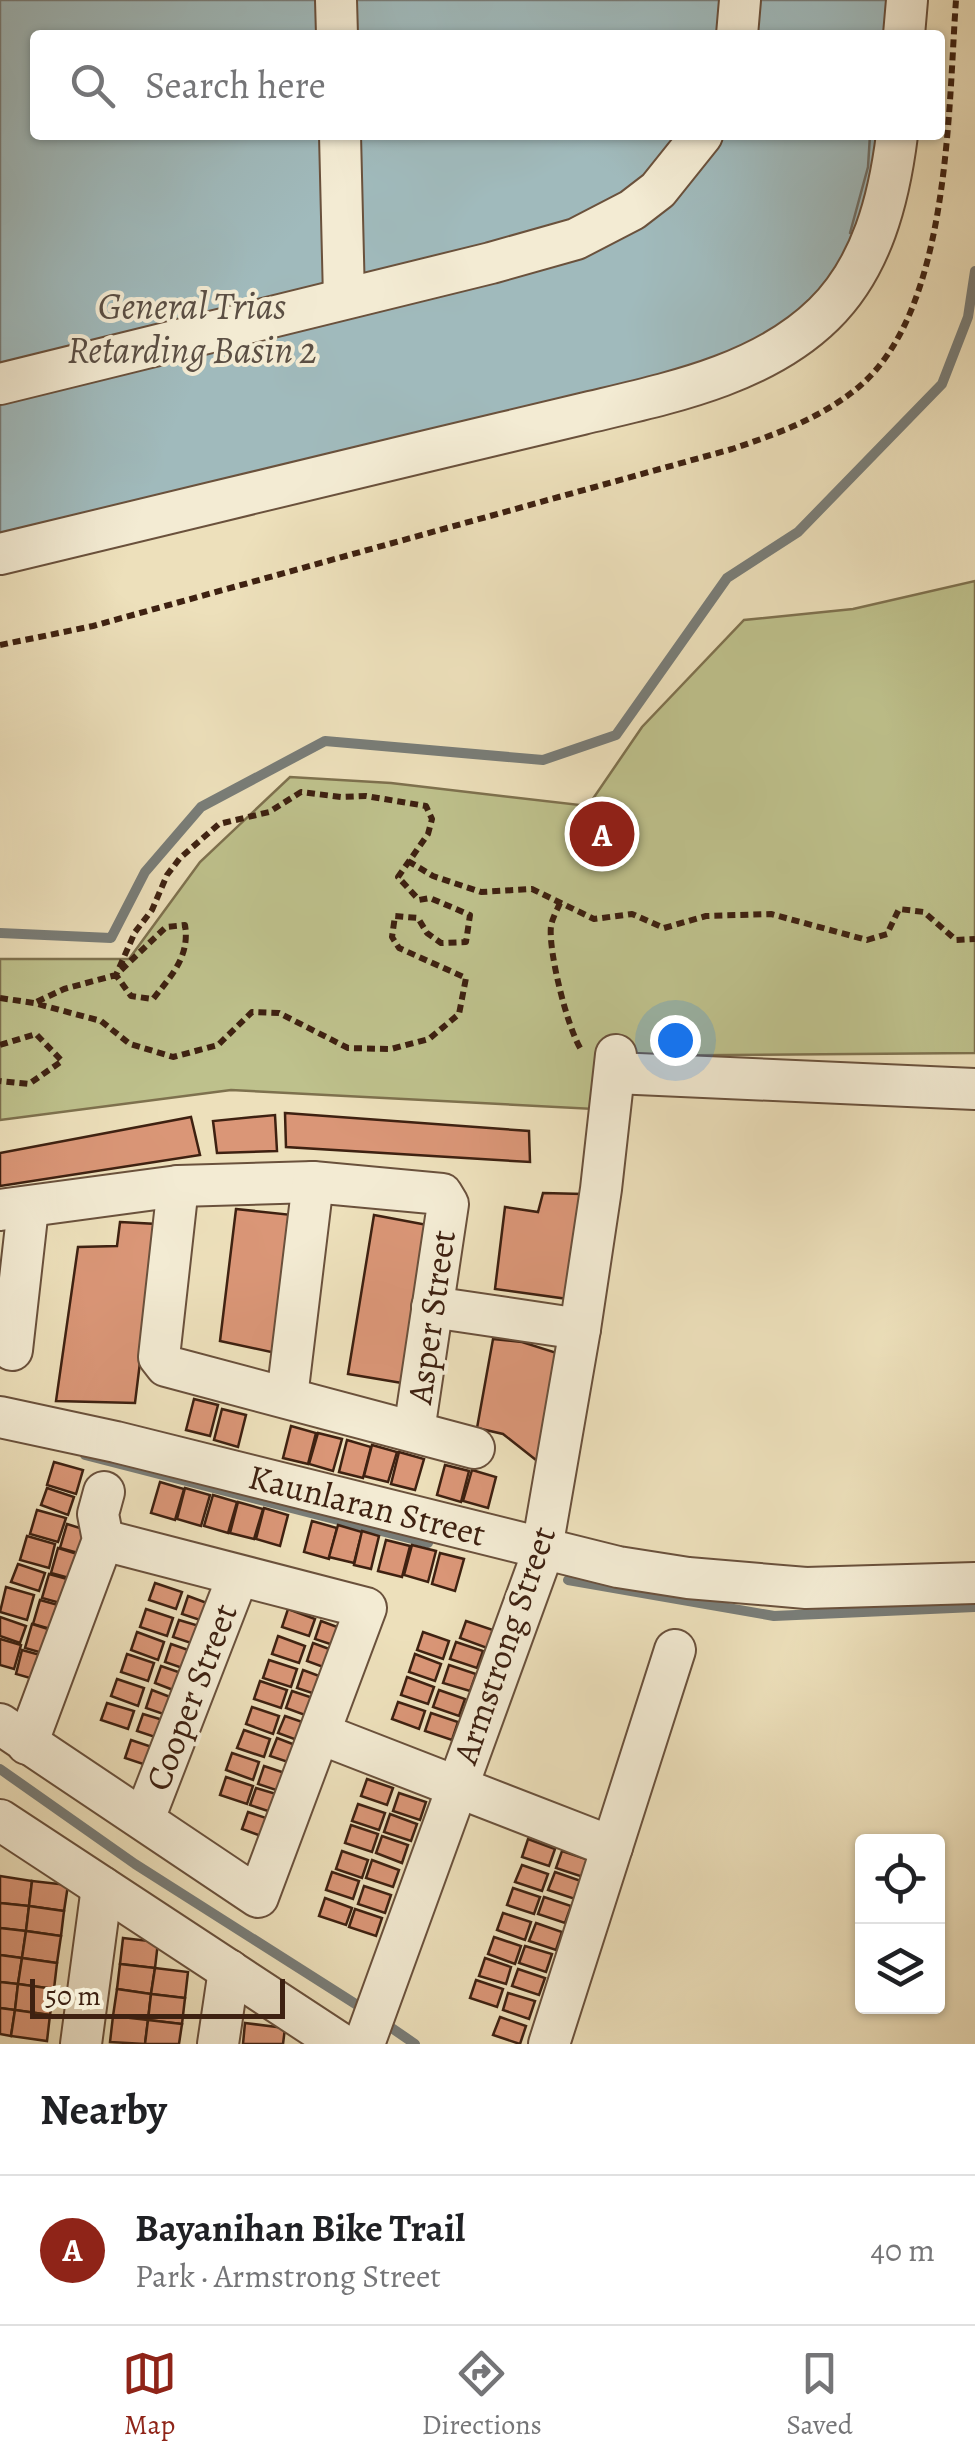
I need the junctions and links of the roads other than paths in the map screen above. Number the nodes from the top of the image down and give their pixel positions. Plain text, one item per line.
1 (336, 0) edge
2 (740, 0) edge
3 (907, 0) edge
4 (337, 30) edge
5 (737, 30) edge
6 (904, 30) edge
7 (340, 140) edge
8 (698, 140) edge
9 (895, 140) edge
10 (344, 298) junction
11 (0, 384) edge
12 (0, 554) edge
13 (975, 1090) edge
14 (313, 1182) junction
15 (178, 1186) junction
16 (14, 1209) edge
17 (432, 1308) junction
18 (580, 1328) junction
19 (12, 1350) dead end
20 (287, 1397) junction
21 (0, 1417) edge
22 (414, 1431) junction
23 (474, 1448) dead end
24 (104, 1492) dead end
25 (103, 1540) junction
26 (542, 1549) junction
27 (238, 1576) junction
28 (975, 1583) edge
29 (675, 1650) dead end
30 (14, 1734) edge
31 (321, 1734) junction
32 (457, 1786) junction
33 (144, 1819) junction
34 (0, 1820) edge
35 (612, 1846) junction
36 (102, 1887) junction
37 (229, 1970) junction
38 (357, 2041) edge
39 (81, 2044) edge
40 (218, 2044) edge
41 (549, 2044) edge

1 - 4 street
2 - 5 street
3 - 6 street
7 - 10 street
8 - 10 street
9 - 12 street
10 - 11 street
13 - 18 street, Armstrong Street
14 - 15 street
14 - 17 street, Asper Street
14 - 20 street
15 - 16 street
15 - 20 street
16 - 19 street
17 - 18 street
17 - 22 street, Asper Street
18 - 26 street, Armstrong Street
20 - 22 street
21 - 26 street, Kaunlaran Street
22 - 23 street
24 - 25 street
25 - 27 street
25 - 30 street
26 - 28 street, Kaunlaran Street
26 - 32 street, Armstrong Street
27 - 31 street
27 - 33 street, Cooper Street
29 - 35 street
30 - 33 street
31 - 32 street
31 - 33 street
32 - 35 street
32 - 38 street, Armstrong Street
34 - 36 street
35 - 41 street
36 - 37 street
36 - 39 street
37 - 38 street
37 - 40 street

